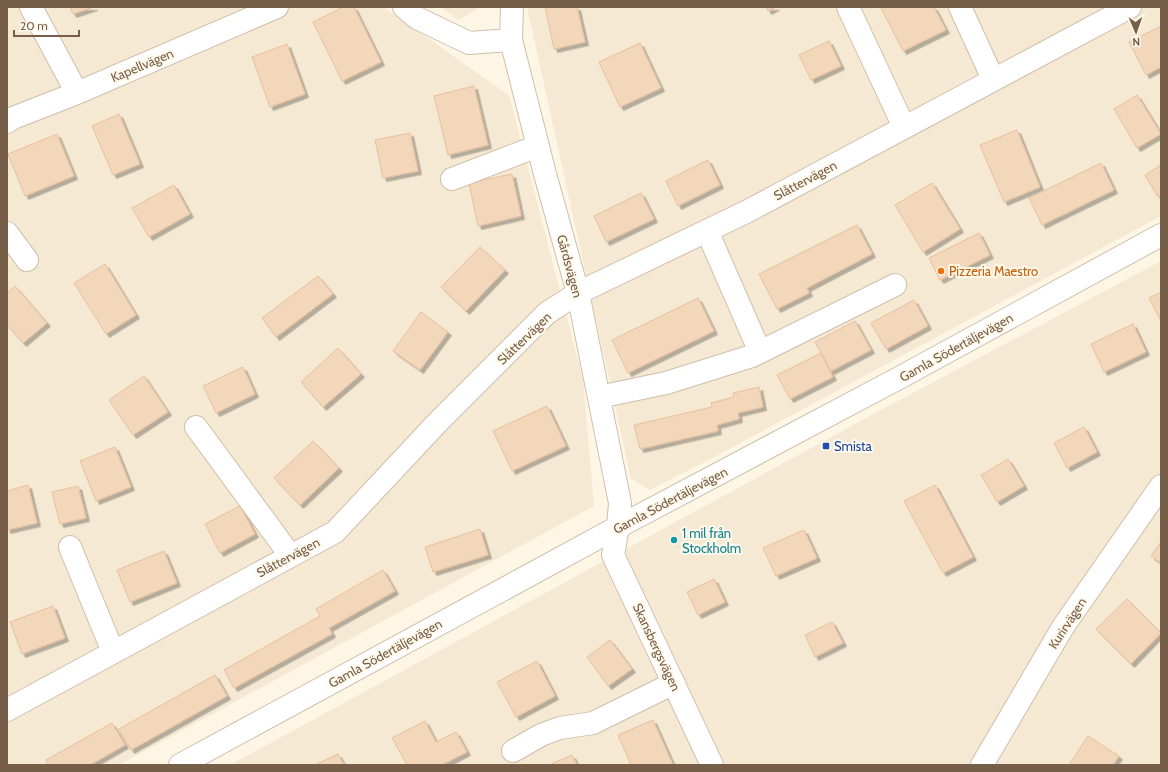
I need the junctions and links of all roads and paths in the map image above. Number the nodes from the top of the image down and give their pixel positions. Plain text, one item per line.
1 (31, 7) edge
2 (277, 7) edge
3 (404, 7) edge
4 (512, 7) edge
5 (848, 7) edge
6 (960, 7) edge
7 (1130, 7) edge
8 (511, 40) junction
9 (993, 79) junction
10 (77, 93) junction
11 (7, 122) edge
12 (904, 127) junction
13 (538, 146) junction
14 (452, 179) dead end
15 (707, 231) junction
16 (7, 233) edge
17 (1161, 234) edge
18 (27, 260) dead end
19 (895, 285) dead end
20 (578, 294) junction
21 (760, 352) junction
22 (599, 397) junction
23 (196, 427) dead end
24 (1161, 486) edge
25 (618, 527) junction
26 (70, 547) dead end
27 (290, 555) junction
28 (113, 652) junction
29 (674, 683) junction
30 (7, 710) edge
31 (513, 750) dead end
32 (180, 765) edge
33 (712, 765) edge
34 (982, 765) edge

1 - 10 street
2 - 10 street, Kapellvägen
3 - 8 street
4 - 8 street, Gårdsvägen
5 - 12 street
6 - 9 street
7 - 9 street, Slåttervägen
8 - 13 street, Gårdsvägen
9 - 12 street, Slåttervägen
10 - 11 street, Kapellvägen
12 - 15 street, Slåttervägen
13 - 14 street
13 - 20 street, Gårdsvägen
15 - 20 street, Slåttervägen
15 - 21 street
16 - 18 street
17 - 25 street, Gamla Södertäljevägen
19 - 21 street
20 - 22 street, Gårdsvägen
20 - 27 street, Slåttervägen
21 - 22 street
22 - 25 street, Gårdsvägen
23 - 27 street
24 - 34 street, Kurirvägen
25 - 29 street, Skansbergsvägen
25 - 32 street, Gamla Södertäljevägen
26 - 28 street
27 - 28 street, Slåttervägen
28 - 30 street, Slåttervägen
29 - 31 street
29 - 33 street, Skansbergsvägen

